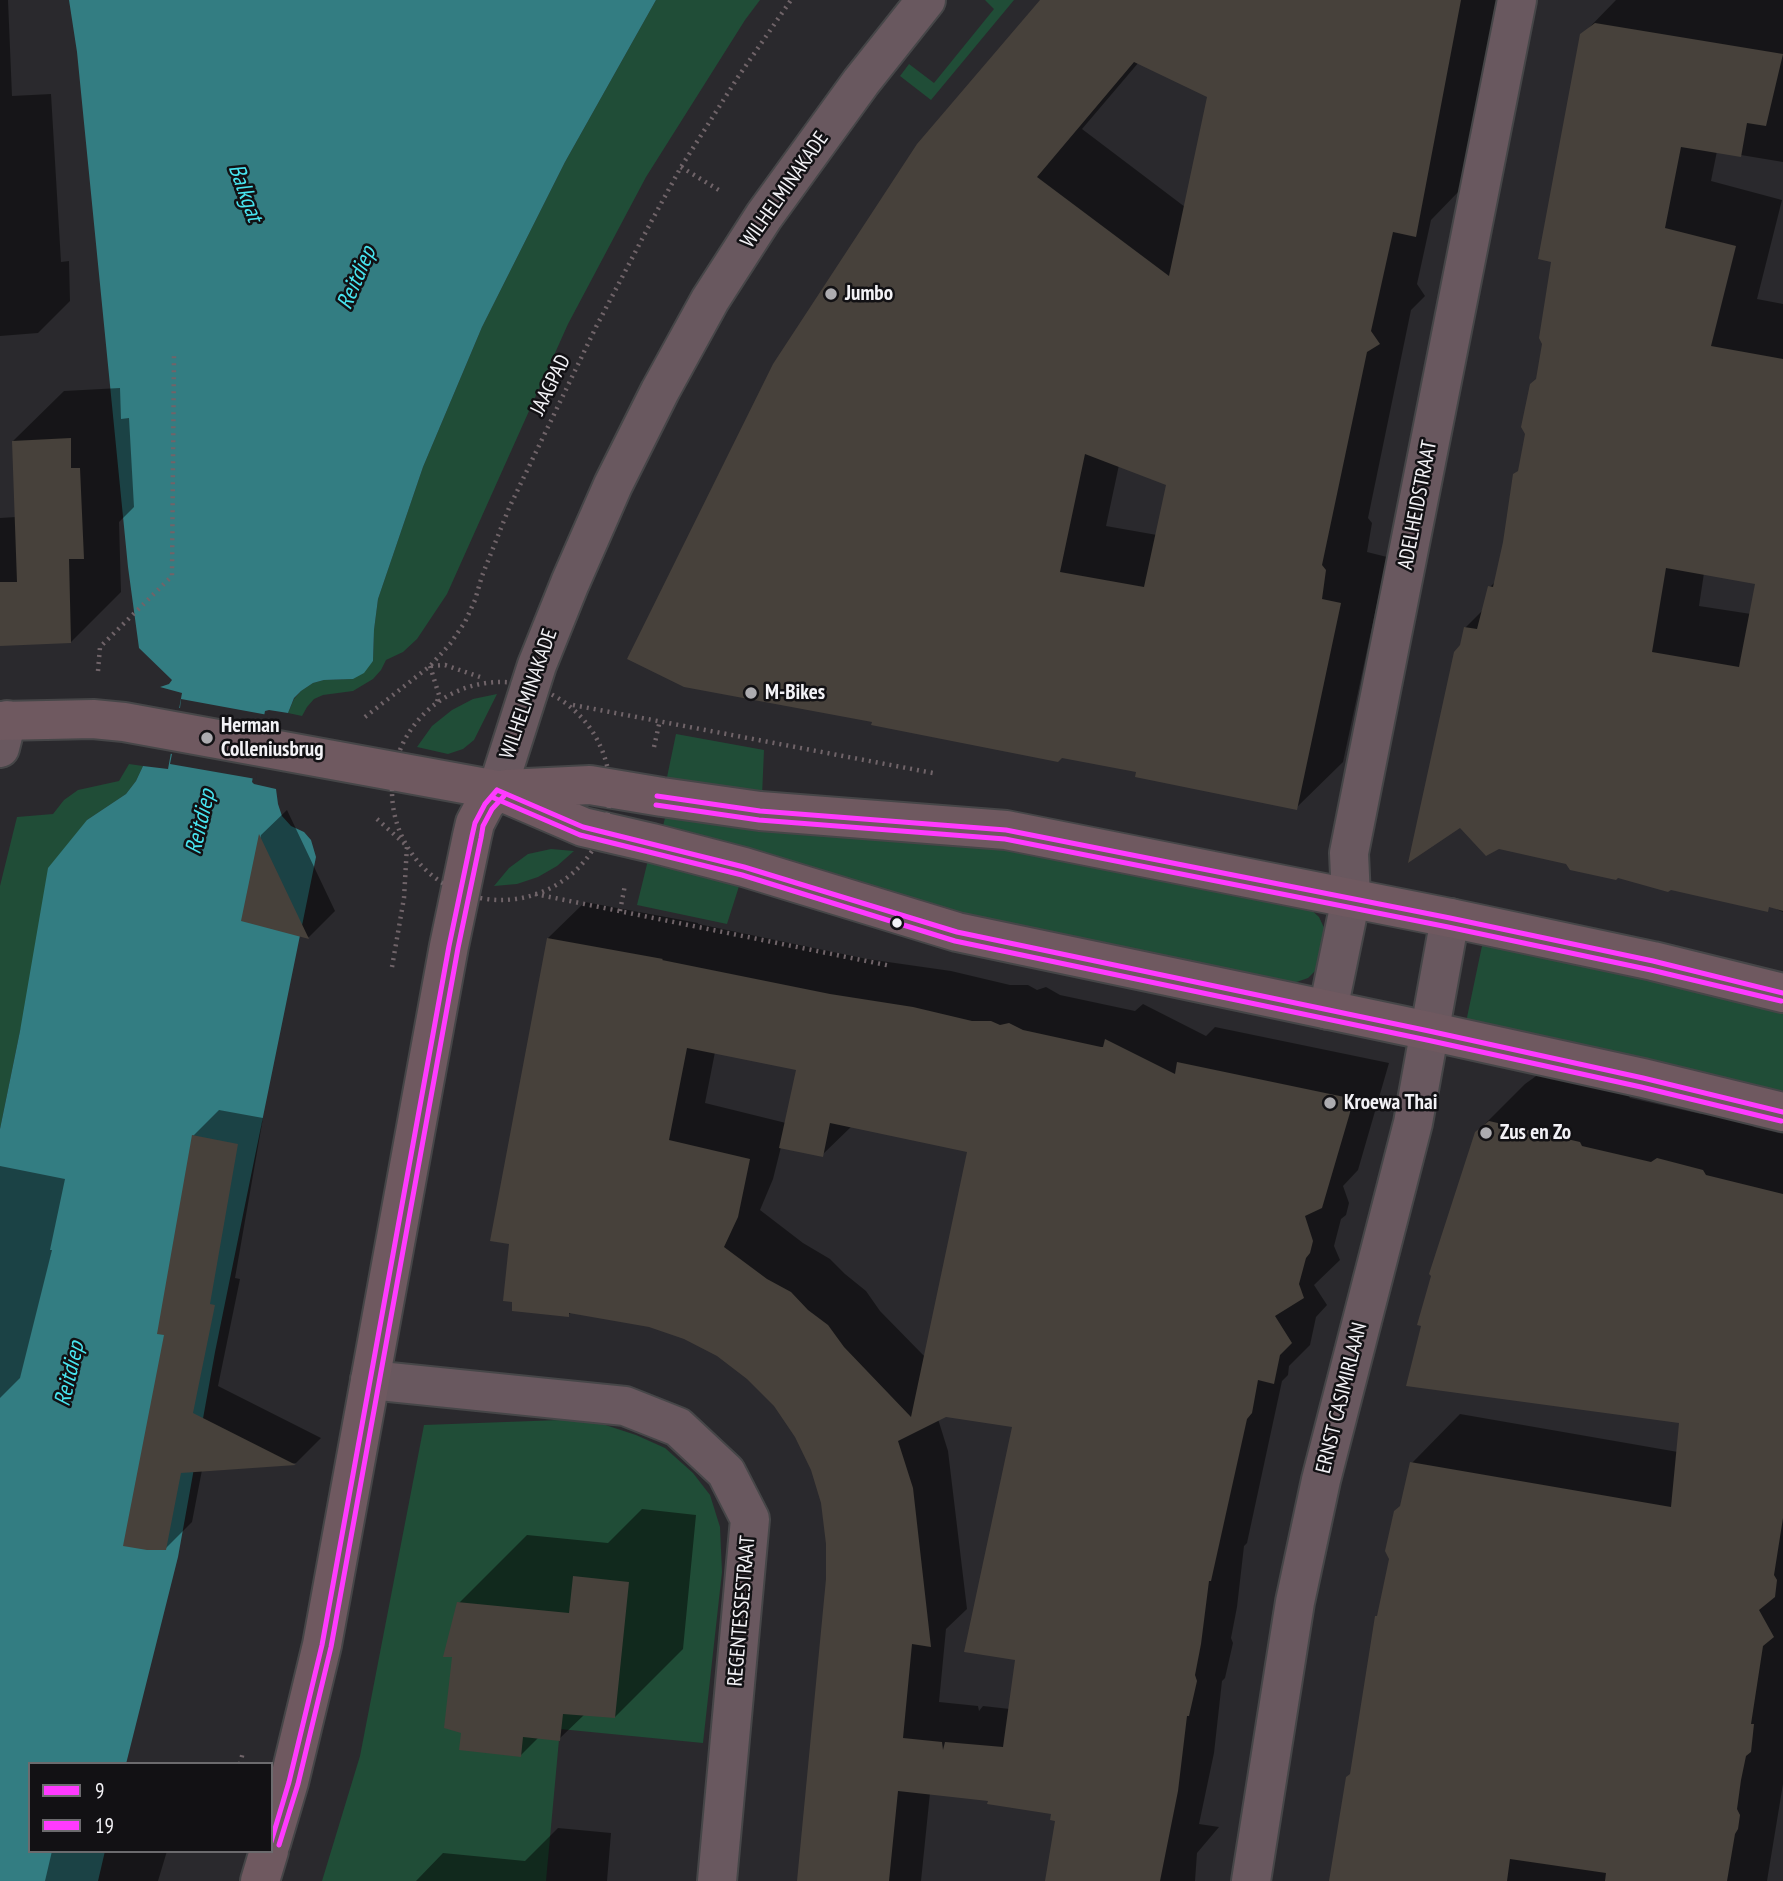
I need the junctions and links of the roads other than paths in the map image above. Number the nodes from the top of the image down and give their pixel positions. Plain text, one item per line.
1 (926, 0) edge
2 (1517, 0) edge
3 (2, 730) edge
4 (497, 790) junction
5 (1351, 898) junction
6 (1450, 918) junction
7 (1783, 993) edge
8 (1328, 1010) junction
9 (1429, 1031) junction
10 (1783, 1112) edge
11 (370, 1380) junction
12 (273, 1836) edge
13 (268, 1853) edge
14 (260, 1881) edge
15 (717, 1881) edge
16 (1251, 1881) edge

1 - 4 street, WILHELMINAKADE
2 - 5 street, ADELHEIDSTRAAT
3 - 4 street
4 - 5 street
4 - 8 street
4 - 11 street, WILHELMINAKADE
5 - 6 street
5 - 8 street, ADELHEIDSTRAAT
6 - 7 street
6 - 9 street, ERNST CASIMIRLAAN
8 - 9 street
9 - 10 street
9 - 16 street, ERNST CASIMIRLAAN
11 - 12 street, WILHELMINAKADE
11 - 15 street, REGENTESSESTRAAT
13 - 14 street

